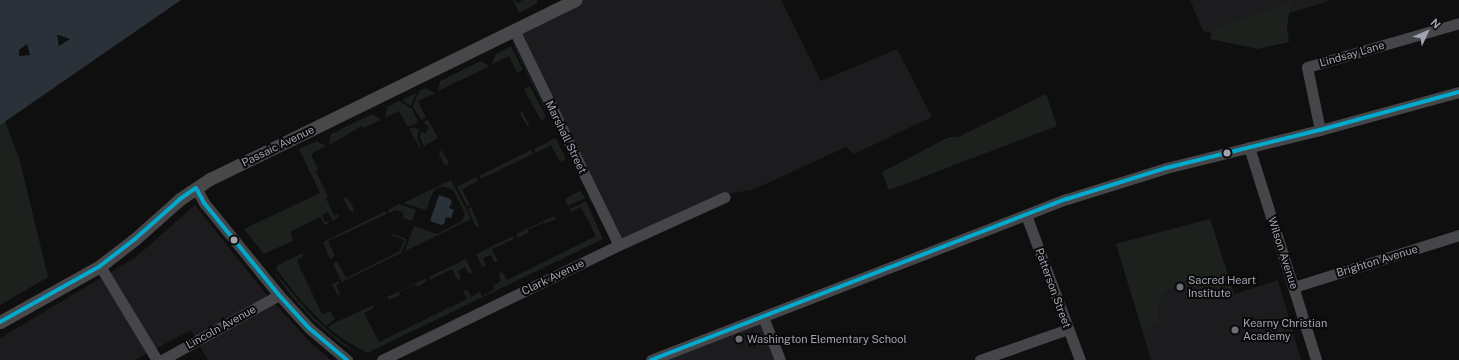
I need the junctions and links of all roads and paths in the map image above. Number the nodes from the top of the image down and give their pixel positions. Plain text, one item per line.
1 (576, 0) edge
2 (1459, 23) edge
3 (514, 30) junction
4 (1459, 92) edge
5 (1320, 130) junction
6 (1250, 147) junction
7 (196, 188) junction
8 (725, 197) dead end
9 (1026, 215) junction
10 (1459, 235) edge
11 (619, 244) junction
12 (100, 266) junction
13 (1294, 287) junction
14 (279, 295) junction
15 (763, 317) junction
16 (0, 322) edge
17 (1068, 329) junction
18 (157, 360) edge
19 (162, 360) edge
20 (347, 360) edge
21 (382, 360) edge
22 (651, 360) edge
23 (780, 360) edge
24 (980, 360) edge
25 (1080, 360) edge
26 (1316, 360) edge

1 - 3 main road, Passaic Avenue
2 - 5 street, Lindsay Lane
3 - 7 main road, Passaic Avenue
3 - 11 street, Marshall Street
4 - 5 street
5 - 6 street
6 - 9 street
6 - 13 street, Wilson Avenue
7 - 12 main road, Passaic Avenue
7 - 14 street
8 - 11 street, Clark Avenue
9 - 15 street
9 - 17 street, Patterson Street
10 - 13 street, Brighton Avenue
11 - 21 street, Clark Avenue
12 - 16 main road, Passaic Avenue
12 - 18 street
13 - 26 street, Wilson Avenue
14 - 19 street, Lincoln Avenue
14 - 20 street
15 - 22 street
15 - 23 street
17 - 24 street
17 - 25 street, Patterson Street

